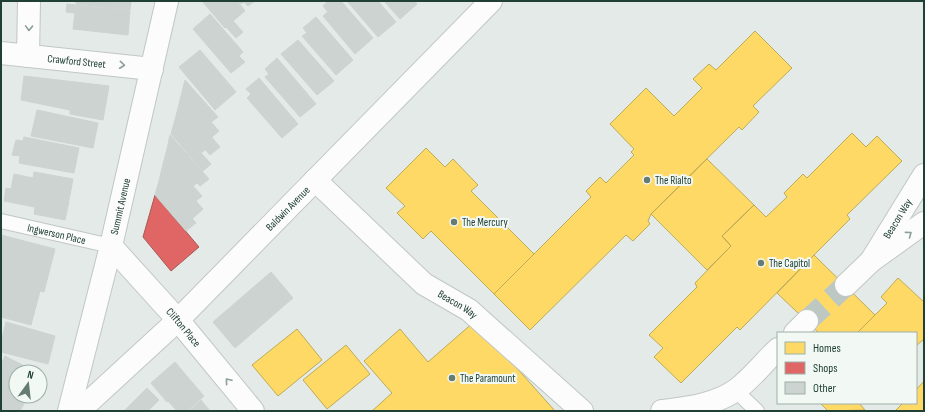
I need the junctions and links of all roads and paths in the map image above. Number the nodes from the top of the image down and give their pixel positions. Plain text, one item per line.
1 (29, 1) edge
2 (167, 1) edge
3 (491, 1) edge
4 (1, 53) edge
5 (28, 56) junction
6 (152, 69) junction
7 (924, 175) edge
8 (315, 180) junction
9 (1, 221) edge
10 (924, 223) edge
11 (111, 246) junction
12 (871, 261) junction
13 (846, 285) tunnel mouth
14 (178, 320) junction
15 (777, 350) edge
16 (735, 390) junction
17 (69, 411) edge
18 (79, 411) edge
19 (253, 411) edge
20 (582, 411) edge
21 (662, 411) edge
22 (757, 411) edge

1 -> 5 street
2 - 6 street, Summit Avenue
3 - 8 street, Baldwin Avenue
4 - 5 street, Crawford Street
5 -> 6 street, Crawford Street
6 - 11 street, Summit Avenue
7 - 12 street, Beacon Way
8 - 14 street, Baldwin Avenue
8 - 20 street, Beacon Way
9 - 11 lane, Ingwerson Place
12 -> 10 street, Beacon Way
11 - 14 street, Clifton Place
11 - 17 street, Summit Avenue
12 - 13 street, Beacon Way
14 - 18 street, Baldwin Avenue
19 -> 14 street, Clifton Place
15 - 16 street
16 - 21 street
16 - 22 lane

